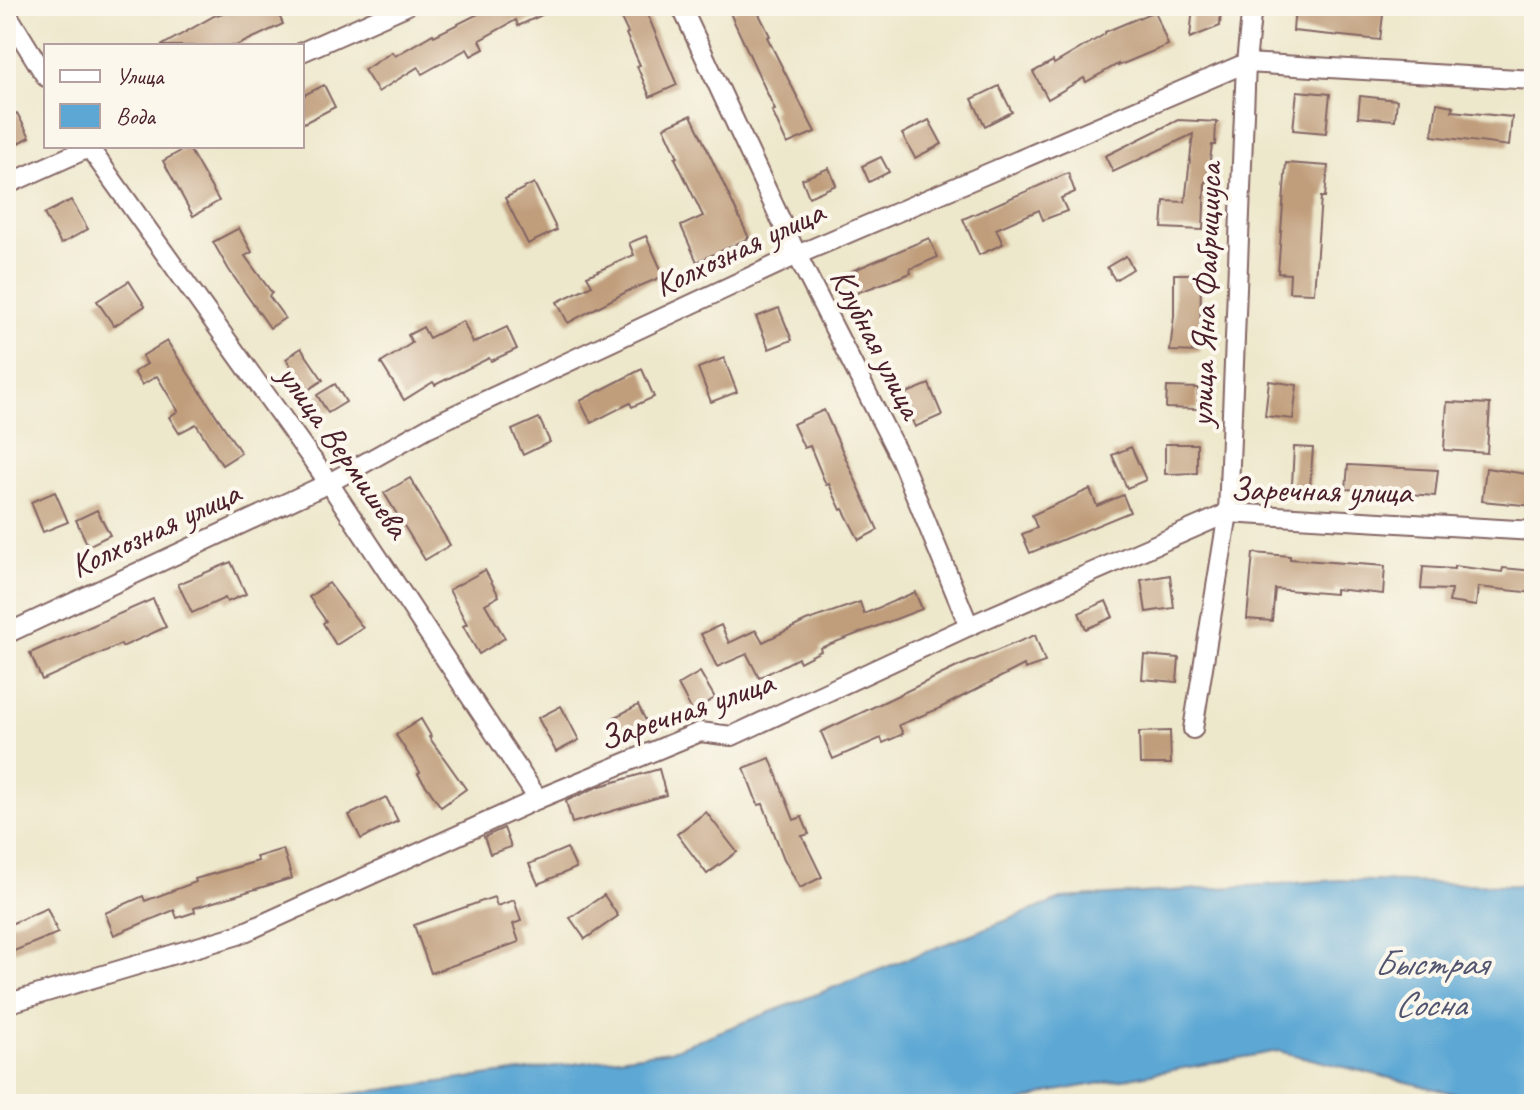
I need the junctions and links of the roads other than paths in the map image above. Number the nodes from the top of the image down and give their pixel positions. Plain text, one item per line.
1 (406, 6) edge
2 (681, 6) edge
3 (1252, 6) edge
4 (6, 12) edge
5 (304, 51) edge
6 (1246, 63) junction
7 (44, 74) edge
8 (1534, 80) edge
9 (88, 148) edge
10 (91, 148) edge
11 (6, 185) edge
12 (797, 255) junction
13 (329, 483) junction
14 (1228, 513) junction
15 (1534, 531) edge
16 (969, 626) junction
17 (6, 634) edge
18 (1193, 729) dead end
19 (538, 799) junction
20 (6, 1004) edge

1 - 5 street
2 - 12 street, Клубная улица
3 - 6 street, улица Яна Фабрициуса
4 - 7 street
6 - 8 street, Колхозная улица
6 - 12 street, Колхозная улица
6 - 14 street, улица Яна Фабрициуса
9 - 11 street
10 - 13 street, улица Вермишева
12 - 13 street, Колхозная улица
12 - 16 street, Клубная улица
13 - 17 street, Колхозная улица
13 - 19 street, улица Вермишева
14 - 15 street, Заречная улица
14 - 16 street, Заречная улица
14 - 18 street, улица Яна Фабрициуса
16 - 19 street, Заречная улица
19 - 20 street, Заречная улица

